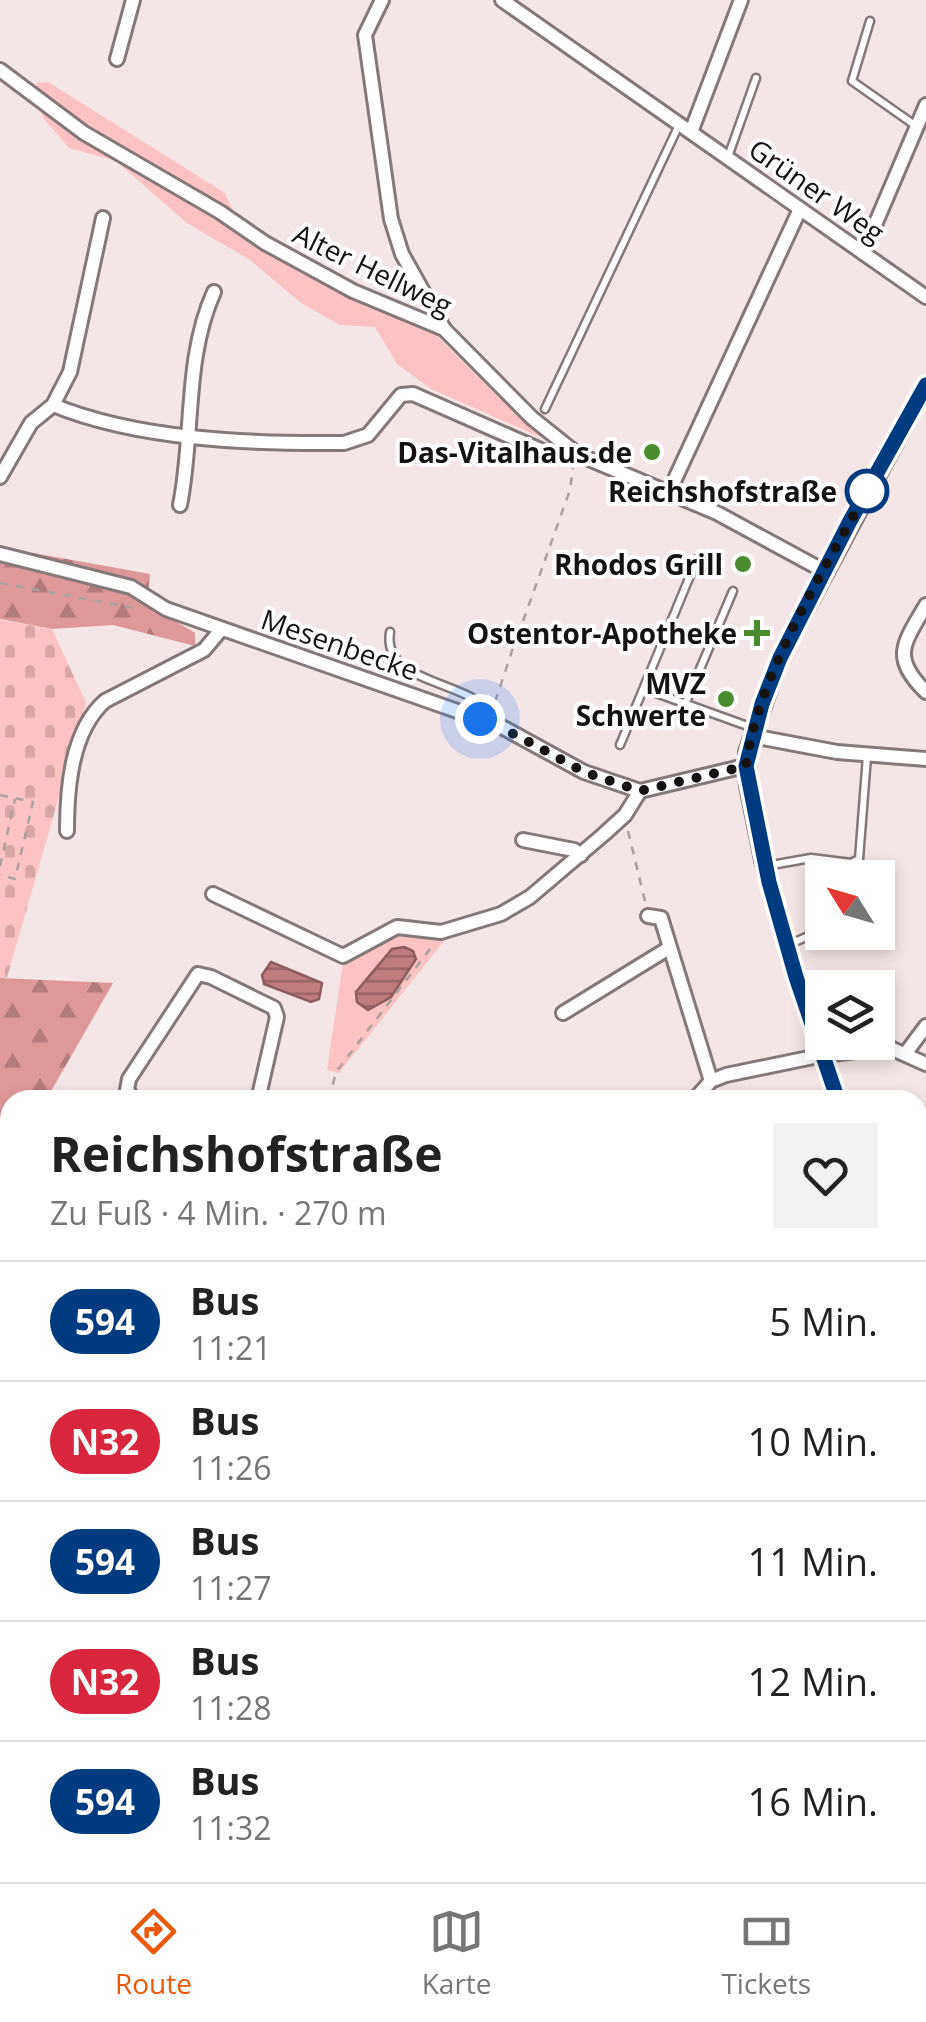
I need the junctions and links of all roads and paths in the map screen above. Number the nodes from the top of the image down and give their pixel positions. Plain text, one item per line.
1 (133, 0) edge
2 (382, 0) edge
3 (502, 0) edge
4 (741, 0) edge
5 (870, 21) dead end
6 (117, 60) dead end
7 (0, 70) edge
8 (756, 78) dead end
9 (926, 105) edge
10 (679, 124) junction
11 (917, 126) junction
12 (691, 132) junction
13 (728, 158) junction
14 (800, 209) junction
15 (103, 218) dead end
16 (863, 253) junction
17 (214, 292) dead end
18 (926, 297) edge
19 (444, 329) junction
20 (926, 385) edge
21 (53, 405) junction
22 (546, 410) dead end
23 (188, 435) junction
24 (575, 455) junction
25 (0, 476) edge
26 (669, 492) junction
27 (180, 505) dead end
28 (0, 554) edge
29 (697, 559) dead end
30 (824, 571) junction
31 (0, 583) edge
32 (733, 591) dead end
33 (926, 606) edge
34 (166, 610) junction
35 (220, 630) junction
36 (390, 632) dead end
37 (504, 633) dead end
38 (516, 638) junction
39 (645, 688) junction
40 (926, 692) edge
41 (686, 702) junction
42 (490, 709) junction
43 (500, 726) junction
44 (753, 732) junction
45 (620, 745) dead end
46 (868, 754) junction
47 (926, 760) edge
48 (746, 766) junction
49 (640, 791) junction
50 (0, 795) edge
51 (15, 798) junction
52 (625, 815) junction
53 (67, 831) dead end
54 (524, 840) dead end
55 (581, 854) junction
56 (0, 866) edge
57 (765, 866) junction
58 (0, 875) edge
59 (213, 894) dead end
60 (648, 916) joint
61 (441, 932) junction
62 (805, 938) edge
63 (787, 946) junction
64 (669, 948) junction
65 (805, 999) edge
66 (563, 1013) dead end
67 (926, 1026) edge
68 (895, 1050) edge
69 (904, 1054) junction
70 (805, 1059) edge
71 (826, 1060) edge
72 (926, 1064) edge
73 (711, 1081) junction
74 (127, 1090) edge
75 (260, 1090) edge
76 (331, 1090) edge
77 (703, 1090) edge
78 (835, 1090) edge

1 - 6 street
2 - 19 street
3 - 10 street, Grüner Weg
4 - 12 street
5 - 11 lane
7 - 19 street, Alter Hellweg
8 - 13 lane
9 - 11 street
10 - 12 street, Grüner Weg
10 - 22 lane
11 - 16 street
12 - 13 street, Grüner Weg
13 - 14 street, Grüner Weg
14 - 16 street, Grüner Weg
14 - 26 street
15 - 21 street
16 - 18 street, Grüner Weg
17 - 23 street
19 - 24 street, Alter Hellweg
20 - 30 street
21 - 23 street
21 - 25 street
23 - 24 street
23 - 27 street
24 - 26 street, Alter Hellweg
24 - 38 path
26 - 30 street, Alter Hellweg
28 - 34 street, Mesenbecke
29 - 39 lane
30 - 44 street
31 - 34 path
32 - 41 lane
33 - 40 street
34 - 35 street, Mesenbecke
35 - 43 street, Mesenbecke
35 - 53 street, Mesenbecke
36 - 42 lane, Mesenbecke
37 - 38 path
38 - 42 path
39 - 41 lane
39 - 45 lane
41 - 44 lane
42 - 43 lane
43 - 49 street, Mesenbecke
44 - 46 street
44 - 48 street
46 - 47 street
46 - 57 lane
48 - 49 street
48 - 57 street
49 - 52 street
50 - 51 path
51 - 56 path
51 - 58 path
52 - 55 street
52 - 60 path
54 - 55 street
55 - 61 street
57 - 63 street
59 - 61 street
60 - 64 street
61 - 76 path
62 - 63 lane
63 - 65 street
64 - 66 street
64 - 73 street
67 - 69 street
68 - 69 street
69 - 72 street
70 - 73 street
71 - 78 street
73 - 77 street
74 - 75 street

